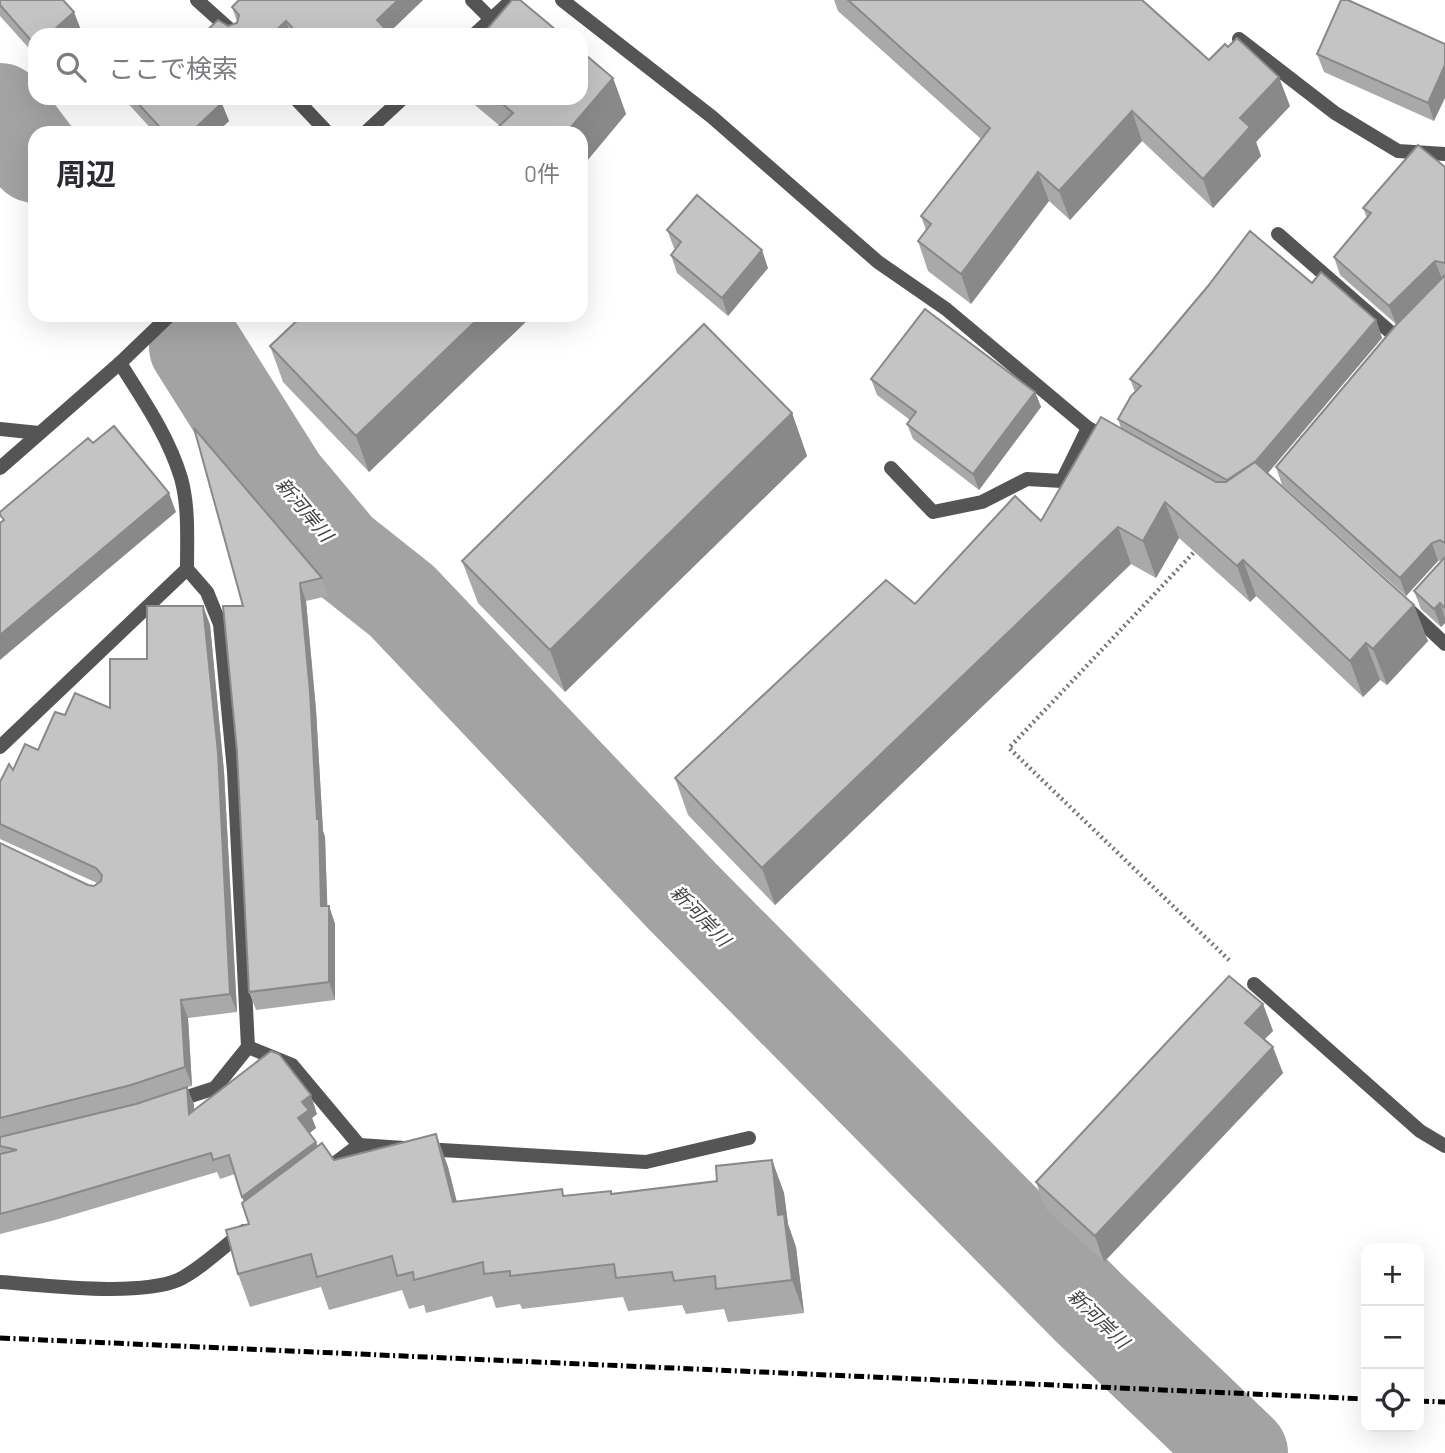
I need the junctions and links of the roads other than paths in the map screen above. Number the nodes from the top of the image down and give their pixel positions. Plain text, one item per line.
1 (197, 0) edge
2 (472, 0) edge
3 (512, 0) edge
4 (562, 0) edge
5 (491, 19) junction
6 (228, 28) edge
7 (481, 28) edge
8 (1240, 39) edge
9 (302, 105) edge
10 (395, 105) edge
11 (321, 126) edge
12 (373, 126) edge
13 (1445, 154) edge
14 (1278, 234) dead end
15 (163, 322) edge
16 (1396, 337) edge
17 (120, 363) junction
18 (1088, 428) junction
19 (0, 429) edge
20 (38, 433) junction
21 (1122, 447) edge
22 (0, 468) edge
23 (891, 468) dead end
24 (187, 569) junction
25 (1408, 603) edge
26 (1445, 645) edge
27 (0, 747) edge
28 (1254, 984) road end
29 (248, 1047) junction
30 (153, 1108) edge
31 (749, 1138) dead end
32 (359, 1145) junction
33 (1445, 1146) edge
34 (314, 1178) edge
35 (259, 1220) edge
36 (0, 1282) edge

1 - 6 street
2 - 5 street
3 - 5 street
4 - 18 street
5 - 7 street
8 - 13 street
9 - 11 street
10 - 12 street
14 - 16 street
15 - 17 street
17 - 20 street
17 - 24 street
18 - 21 street
18 - 23 street
19 - 20 street
20 - 22 street
24 - 27 street
24 - 29 street
25 - 26 street
28 - 33 street
29 - 30 street
29 - 32 street
31 - 32 street
32 - 34 street
35 - 36 street

